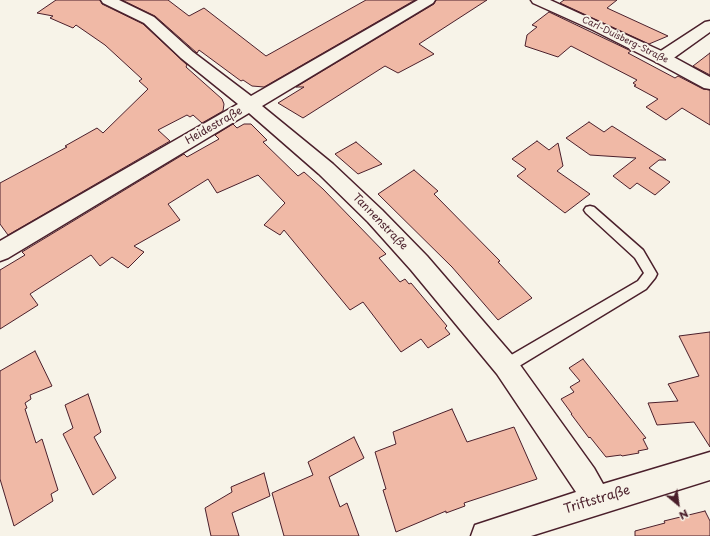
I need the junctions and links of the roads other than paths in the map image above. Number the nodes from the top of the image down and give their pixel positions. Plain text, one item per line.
1 (108, 0) edge
2 (428, 0) edge
3 (538, 0) edge
4 (710, 25) edge
5 (662, 58) junction
6 (710, 84) edge
7 (250, 105) junction
8 (590, 210) dead end
9 (0, 252) edge
10 (506, 366) junction
11 (710, 466) edge
12 (596, 500) junction
13 (486, 536) edge

1 - 7 street, Tannenstraße
2 - 7 street, Heidestraße
3 - 5 street, Carl-Duisberg-Straße
4 - 5 street
5 - 6 street, Carl-Duisberg-Straße
7 - 9 street, Heidestraße
7 - 10 street, Tannenstraße
8 - 10 lane
10 - 12 street, Tannenstraße
11 - 12 street, Triftstraße
12 - 13 street, Triftstraße

